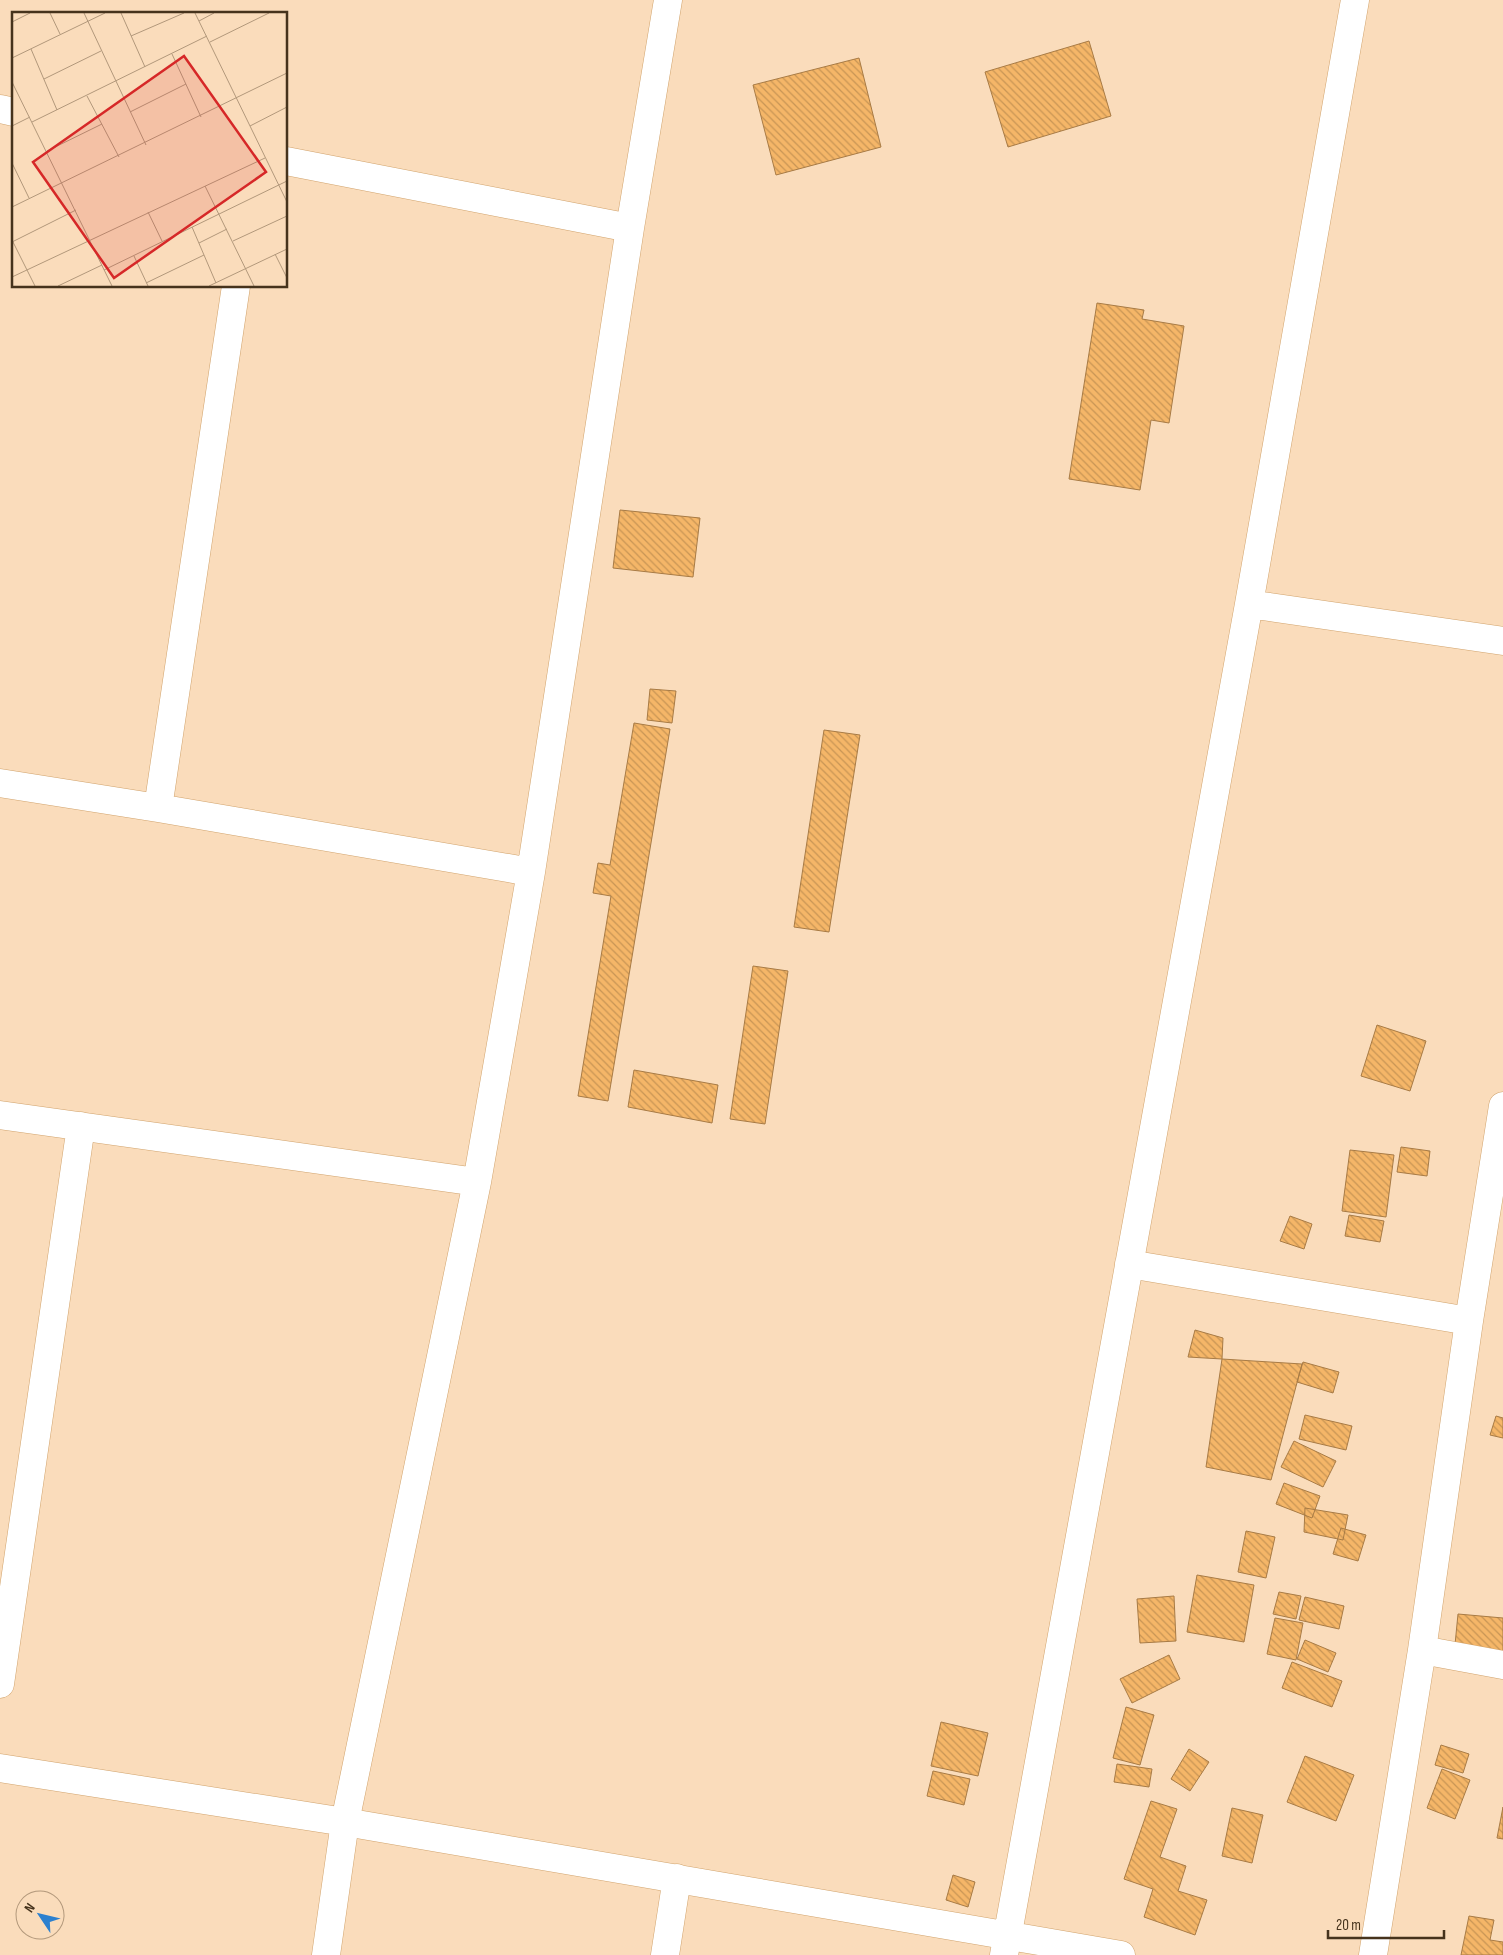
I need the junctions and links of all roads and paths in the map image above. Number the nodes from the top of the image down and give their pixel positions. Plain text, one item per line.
1 (668, 0) edge
2 (1355, 0) edge
3 (288, 161) edge
4 (630, 228) junction
5 (236, 288) edge
6 (1249, 604) junction
7 (1503, 641) edge
8 (0, 783) edge
9 (158, 808) junction
10 (531, 872) junction
11 (1503, 1106) edge
12 (0, 1115) edge
13 (81, 1126) junction
14 (478, 1182) junction
15 (1129, 1264) junction
16 (1468, 1321) junction
17 (1422, 1650) junction
18 (1503, 1665) edge
19 (0, 1684) edge
20 (0, 1768) edge
21 (346, 1822) junction
22 (676, 1878) junction
23 (1006, 1946) edge
24 (326, 1955) edge
25 (665, 1955) edge
26 (1121, 1955) edge
27 (1373, 1955) edge

1 - 4 street
2 - 6 street
3 - 4 street
4 - 10 street
5 - 9 street
6 - 7 street
6 - 15 street
8 - 9 street
9 - 10 street
10 - 14 street
11 - 16 street
12 - 13 street
13 - 14 street
13 - 19 street
14 - 21 street
15 - 16 street
15 - 23 street
16 - 17 street
17 - 18 street
17 - 27 street
20 - 21 street
21 - 22 street
21 - 24 street
22 - 23 street
22 - 25 street
23 - 26 street

